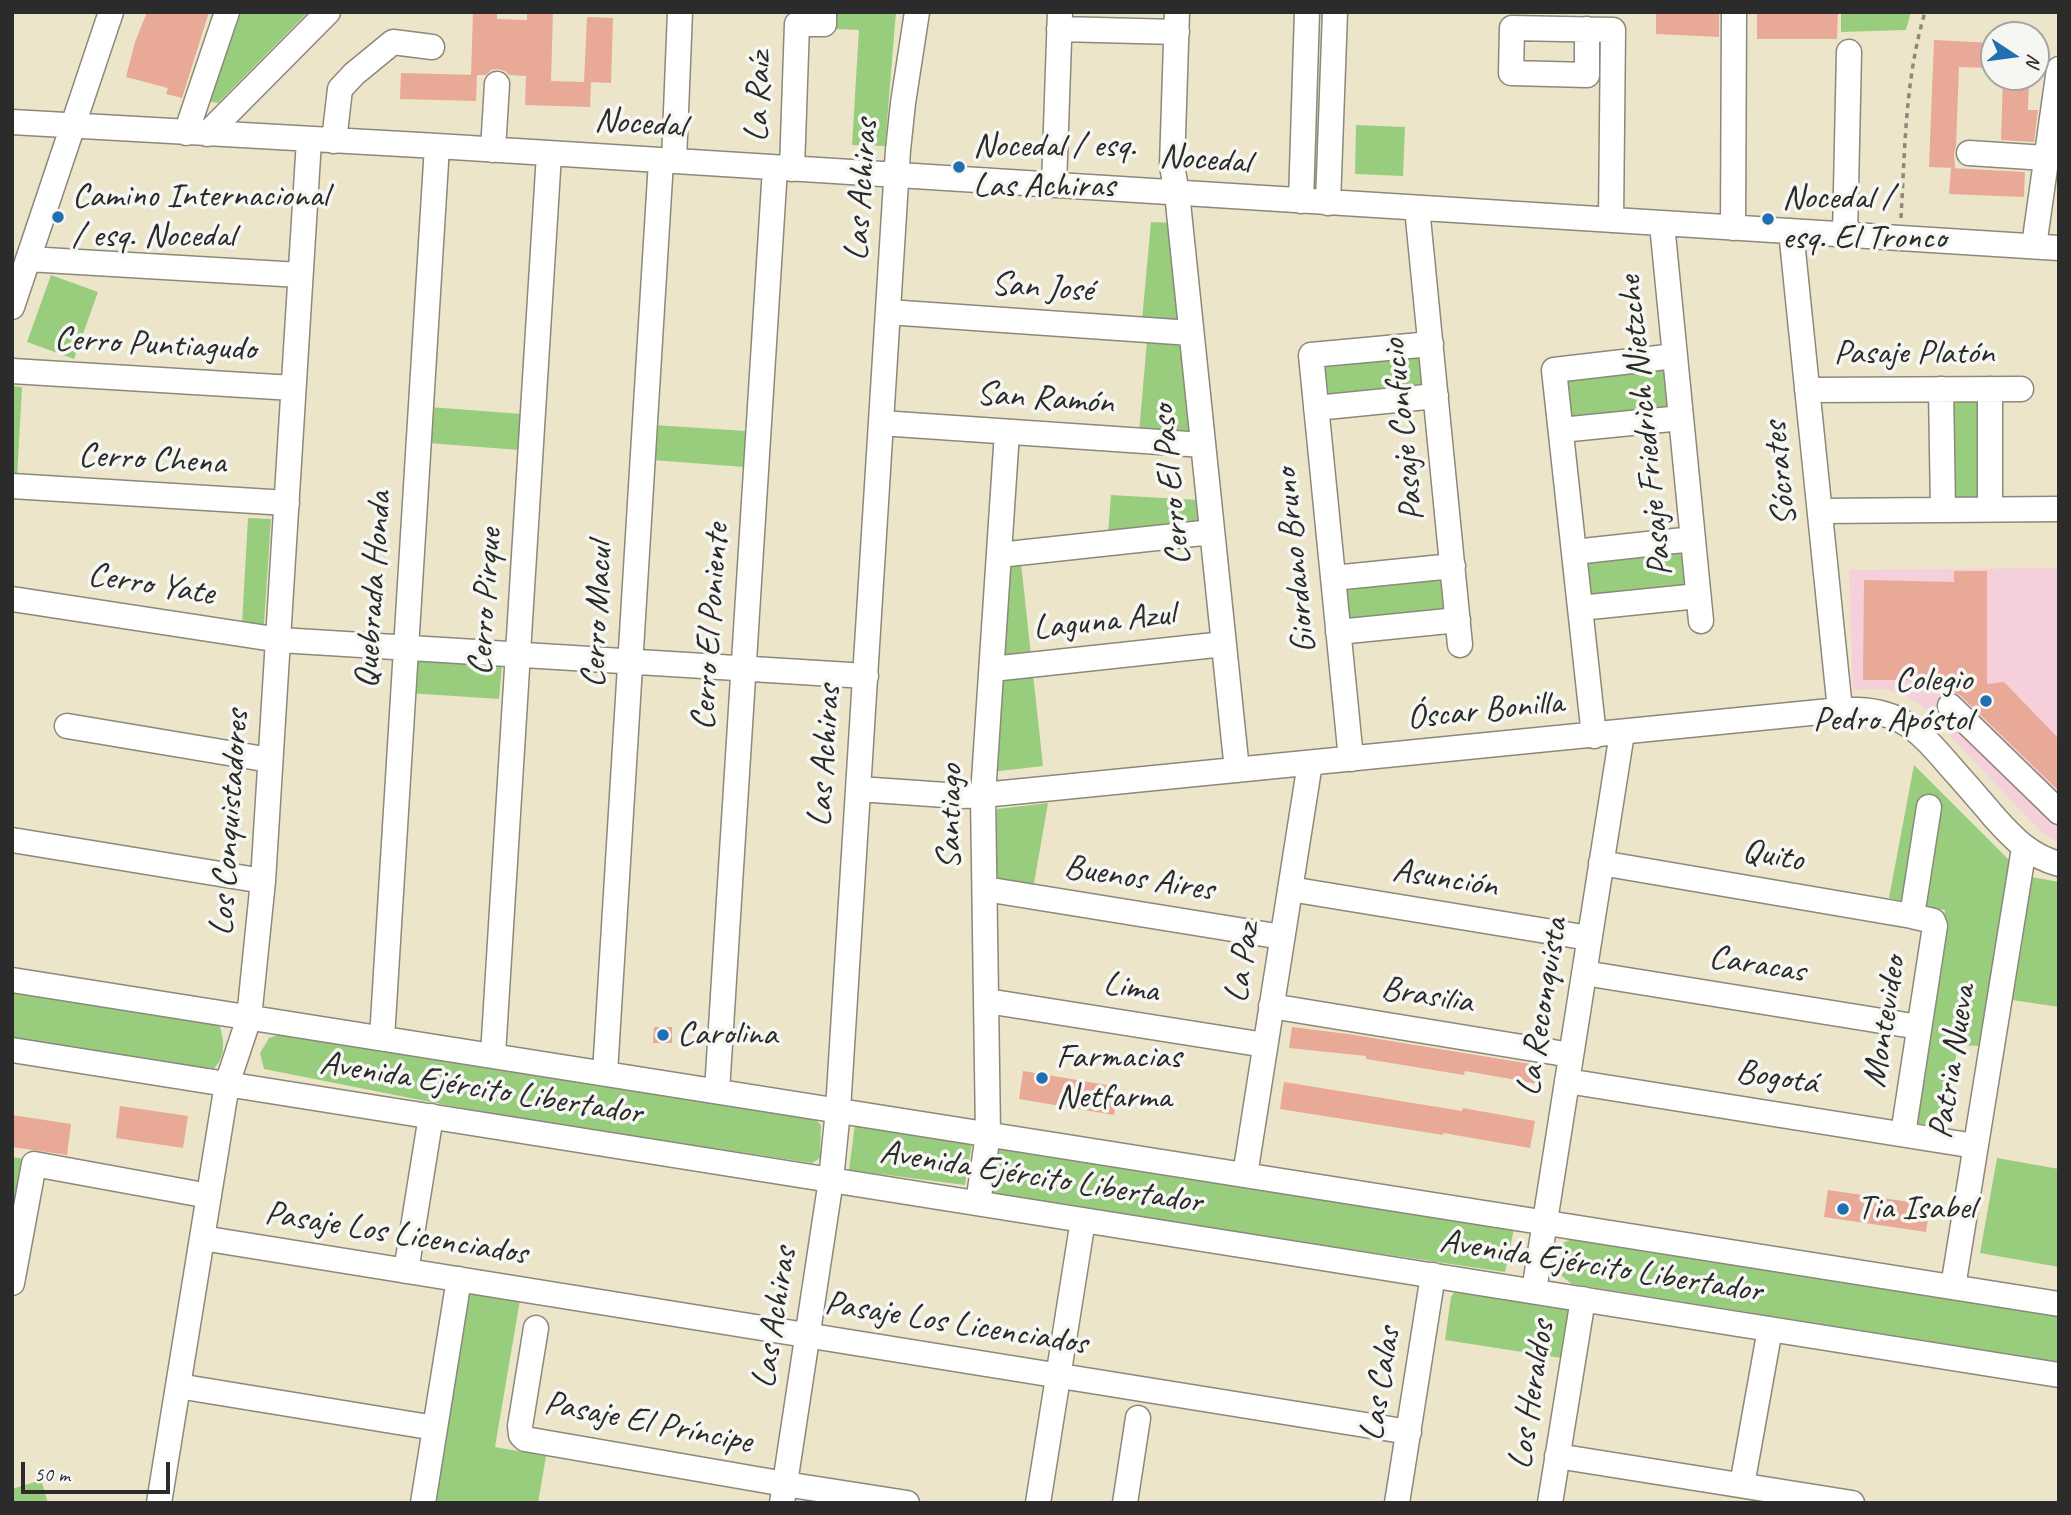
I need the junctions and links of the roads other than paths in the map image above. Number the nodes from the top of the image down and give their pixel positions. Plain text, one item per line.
1 (111, 12) edge
2 (227, 12) edge
3 (328, 12) edge
4 (680, 12) edge
5 (824, 12) edge
6 (917, 12) edge
7 (1307, 12) edge
8 (1335, 12) edge
9 (1734, 12) edge
10 (1060, 21) edge
11 (1122, 21) edge
12 (1177, 22) edge
13 (1587, 29) dead end
14 (432, 47) dead end
15 (1849, 52) dead end
16 (2059, 69) edge
17 (497, 84) dead end
18 (12, 122) edge
19 (72, 127) junction
20 (197, 134) junction
21 (309, 140) junction
22 (334, 141) junction
23 (437, 146) junction
24 (493, 150) junction
25 (1969, 153) dead end
26 (549, 154) junction
27 (2046, 158) junction
28 (667, 161) junction
29 (783, 168) junction
30 (897, 175) junction
31 (1054, 185) junction
32 (1177, 193) junction
33 (1301, 201) junction
34 (1328, 202) junction
35 (1417, 208) junction
36 (1611, 220) junction
37 (1662, 224) junction
38 (1733, 228) junction
39 (1791, 231) junction
40 (1845, 235) junction
41 (2034, 246) junction
42 (2059, 248) edge
43 (28, 259) junction
44 (300, 275) junction
45 (12, 307) edge
46 (888, 312) junction
47 (1191, 333) junction
48 (1431, 344) junction
49 (1675, 356) junction
50 (12, 371) edge
51 (293, 388) junction
52 (1941, 389) junction
53 (1990, 389) junction
54 (2021, 389) dead end
55 (1807, 390) junction
56 (1436, 396) junction
57 (1316, 408) junction
58 (1681, 418) junction
59 (881, 423) junction
60 (1561, 430) junction
61 (1007, 432) junction
62 (1203, 444) junction
63 (12, 486) edge
64 (287, 503) junction
65 (1990, 509) junction
66 (2059, 509) edge
67 (1943, 510) junction
68 (1820, 511) junction
69 (1212, 532) junction
70 (1693, 539) junction
71 (1574, 552) junction
72 (999, 555) junction
73 (1453, 566) junction
74 (1333, 578) junction
75 (1698, 596) junction
76 (12, 598) edge
77 (1580, 608) junction
78 (1458, 620) junction
79 (1701, 621) dead end
80 (1338, 632) junction
81 (279, 640) junction
82 (1224, 644) junction
83 (1461, 645) dead end
84 (406, 649) junction
85 (517, 655) junction
86 (630, 662) junction
87 (743, 668) junction
88 (992, 669) junction
89 (866, 676) junction
90 (1950, 706) dead end
91 (1840, 710) junction
92 (67, 726) dead end
93 (1622, 733) junction
94 (1594, 736) junction
95 (1351, 759) junction
96 (270, 760) junction
97 (1310, 763) junction
98 (1237, 771) junction
99 (859, 789) junction
100 (984, 794) junction
101 (1929, 807) dead end
102 (2059, 812) edge
103 (12, 840) edge
104 (2024, 848) junction
105 (1601, 863) junction
106 (2059, 864) edge
107 (263, 881) junction
108 (985, 889) junction
109 (1290, 889) junction
110 (1923, 918) junction
111 (1282, 937) junction
112 (1590, 938) junction
113 (1584, 973) junction
114 (12, 980) edge
115 (987, 1001) junction
116 (1271, 1006) junction
117 (249, 1018) junction
118 (1919, 1027) junction
119 (382, 1038) junction
120 (1265, 1045) junction
121 (12, 1050) edge
122 (492, 1055) junction
123 (1571, 1055) junction
124 (605, 1073) junction
125 (1567, 1081) junction
126 (227, 1084) junction
127 (717, 1091) junction
128 (838, 1110) junction
129 (431, 1116) junction
130 (988, 1134) junction
131 (1903, 1134) junction
132 (1975, 1146) junction
133 (1245, 1175) junction
134 (831, 1180) junction
135 (209, 1196) junction
136 (978, 1203) junction
137 (1083, 1220) junction
138 (1545, 1222) junction
139 (202, 1238) junction
140 (406, 1271) junction
141 (1433, 1275) junction
142 (459, 1279) junction
143 (12, 1283) edge
144 (1953, 1287) junction
145 (1534, 1291) junction
146 (1583, 1299) junction
147 (2059, 1304) edge
148 (536, 1328) dead end
149 (1770, 1329) junction
150 (808, 1335) junction
151 (2059, 1375) edge
152 (1058, 1376) junction
153 (178, 1386) junction
154 (1138, 1418) dead end
155 (435, 1428) junction
156 (1409, 1432) junction
157 (1558, 1456) junction
158 (1742, 1485) junction
159 (783, 1493) edge
160 (1798, 1499) edge
161 (159, 1503) edge
162 (423, 1503) edge
163 (907, 1503) edge
164 (1038, 1503) edge
165 (1125, 1503) edge
166 (1397, 1503) edge
167 (1550, 1503) edge
168 (1852, 1503) edge

1 - 19 street
2 - 20 street
3 - 20 street
4 - 28 street, Cerro Macul
5 - 29 street, La Raíz
6 - 30 street, Las Achiras
7 - 33 street
8 - 34 street
9 - 38 street
10 - 11 street
10 - 31 street
11 - 12 street
12 - 32 street, Cerro El Paso
13 - 36 street
14 - 22 street
15 - 40 street
16 - 27 street
17 - 24 street
18 - 19 street, Nocedal
19 - 20 street, Nocedal
19 - 43 street
20 - 21 street, Nocedal
21 - 22 street, Nocedal
21 - 44 street, Los Conquistadores
22 - 23 street, Nocedal
23 - 24 street, Nocedal
23 - 84 street, Quebrada Honda
24 - 26 street, Nocedal
25 - 27 street
26 - 28 street, Nocedal
26 - 85 street, Cerro Pirque
27 - 41 street
28 - 29 street, Nocedal
28 - 86 street, Cerro Macul
29 - 30 street, Nocedal
29 - 87 street, Cerro El Poniente
30 - 31 street, Nocedal
30 - 46 street, Las Achiras
31 - 32 street, Nocedal
32 - 33 street, Nocedal
32 - 47 street, Cerro El Paso
33 - 34 street, Nocedal
34 - 35 street, Nocedal
35 - 36 street, Nocedal
35 - 48 street, Pasaje Confucio
36 - 37 street, Nocedal
37 - 38 street, Nocedal
37 - 49 street, Pasaje Friedrich Nietzche
38 - 39 street, Nocedal
39 - 40 street, Nocedal
39 - 55 street, Sócrates
40 - 41 street, Nocedal
41 - 42 street, Nocedal
43 - 44 street
43 - 45 street
44 - 51 street, Los Conquistadores
46 - 47 street, San José
46 - 59 street, Las Achiras
47 - 62 street, Cerro El Paso
48 - 56 street, Pasaje Confucio
48 - 57 street, Giordano Bruno
49 - 58 street, Pasaje Friedrich Nietzche
49 - 60 street
50 - 51 street, Cerro Puntiagudo
51 - 64 street, Los Conquistadores
52 - 53 street, Pasaje Platón
52 - 55 street, Pasaje Platón
52 - 67 street
53 - 54 street, Pasaje Platón
53 - 65 street
55 - 68 street, Sócrates
56 - 57 street
56 - 73 street, Pasaje Confucio
57 - 74 street, Giordano Bruno
58 - 60 street
58 - 70 street, Pasaje Friedrich Nietzche
59 - 61 street, San Ramón
59 - 89 street, Las Achiras
60 - 71 street
61 - 62 street, San Ramón
61 - 72 street, Santiago
62 - 69 street, Cerro El Paso
63 - 64 street, Cerro Chena
64 - 81 street, Los Conquistadores
65 - 66 street
65 - 67 street
67 - 68 street
68 - 91 street, Sócrates
69 - 72 street
69 - 82 street, Cerro El Paso
70 - 71 street
70 - 75 street, Pasaje Friedrich Nietzche
71 - 77 street
72 - 88 street, Santiago
73 - 74 street
73 - 78 street, Pasaje Confucio
74 - 80 street, Giordano Bruno
75 - 77 street
75 - 79 street, Pasaje Friedrich Nietzche
76 - 81 street, Cerro Yate
77 - 94 street
78 - 80 street
78 - 83 street, Pasaje Confucio
80 - 95 street, Giordano Bruno
81 - 84 street, Cerro Yate
81 - 96 street, Los Conquistadores
82 - 88 street, Laguna Azul
82 - 98 street, Cerro El Paso
84 - 85 street, Cerro Yate
84 - 119 street, Quebrada Honda
85 - 86 street, Cerro Yate
85 - 122 street, Cerro Pirque
86 - 87 street, Cerro Yate
86 - 124 street, Cerro Macul
87 - 89 street, Cerro Yate
87 - 127 street, Cerro El Poniente
88 - 100 street, Santiago
89 - 99 street, Las Achiras
90 - 102 street
91 - 93 street, Óscar Bonilla
91 - 104 street, Óscar Bonilla
92 - 96 street
93 - 94 street, Óscar Bonilla
93 - 105 street, La Reconquista
94 - 95 street, Óscar Bonilla
95 - 97 street, Óscar Bonilla
96 - 107 street, Los Conquistadores
97 - 98 street, Óscar Bonilla
97 - 109 street, La Paz
98 - 100 street, Óscar Bonilla
99 - 100 street, Óscar Bonilla
99 - 128 street, Las Achiras
100 - 108 street, Santiago
101 - 110 street, Montevideo
103 - 107 street
104 - 106 street, Óscar Bonilla
104 - 132 street, Patria Nueva
105 - 110 street, Quito
105 - 112 street, La Reconquista
107 - 117 street, Los Conquistadores
108 - 111 street, Buenos Aires
108 - 115 street, Santiago
109 - 111 street, La Paz
109 - 112 street, Asunción
110 - 118 street, Montevideo
111 - 116 street, La Paz
112 - 113 street, La Reconquista
113 - 118 street, Caracas
113 - 123 street, La Reconquista
114 - 117 street, Avenida Ejército Libertador
115 - 120 street, Lima
115 - 130 street, Santiago
116 - 120 street, La Paz
116 - 123 street, Brasilia
117 - 119 street, Avenida Ejército Libertador
117 - 126 street, Los Conquistadores
118 - 131 street, Montevideo
119 - 122 street, Avenida Ejército Libertador
120 - 133 street, La Paz
121 - 126 street, Avenida Ejército Libertador
122 - 124 street, Avenida Ejército Libertador
123 - 125 street, La Reconquista
124 - 127 street, Avenida Ejército Libertador
125 - 131 street, Bogotá
125 - 138 street, La Reconquista
126 - 129 street, Avenida Ejército Libertador
126 - 135 street, Los Conquistadores
127 - 128 street, Avenida Ejército Libertador
128 - 130 street, Avenida Ejército Libertador
128 - 134 street, Las Achiras
129 - 134 street, Avenida Ejército Libertador
129 - 140 street
130 - 133 street, Avenida Ejército Libertador
130 - 136 street, Santiago
131 - 132 street, Bogotá
132 - 144 street, Patria Nueva
133 - 138 street, Avenida Ejército Libertador
134 - 136 street, Avenida Ejército Libertador
134 - 150 street, Las Achiras
135 - 139 street, Los Conquistadores
135 - 143 street
136 - 137 street, Avenida Ejército Libertador
137 - 141 street, Avenida Ejército Libertador
137 - 152 street
138 - 144 street, Avenida Ejército Libertador
138 - 145 street, La Reconquista
139 - 140 street, Pasaje Los Licenciados
139 - 153 street, Los Conquistadores
140 - 142 street, Pasaje Los Licenciados
141 - 145 street, Avenida Ejército Libertador
141 - 156 street, Las Calas
142 - 150 street, Pasaje Los Licenciados
142 - 155 street
144 - 147 street, Avenida Ejército Libertador
145 - 146 street, Avenida Ejército Libertador
146 - 149 street, Avenida Ejército Libertador
146 - 157 street, Los Heraldos
148 - 159 street, Pasaje El Príncipe
149 - 151 street, Avenida Ejército Libertador
149 - 158 street
150 - 152 street, Pasaje Los Licenciados
150 - 159 street, Las Achiras
152 - 156 street, Pasaje Los Licenciados
152 - 164 street
153 - 155 street
153 - 161 street, Los Conquistadores
154 - 165 street
155 - 162 street
156 - 166 street, Las Calas
157 - 158 street
157 - 167 street, Los Heraldos
158 - 160 street
159 - 163 street
160 - 168 street

